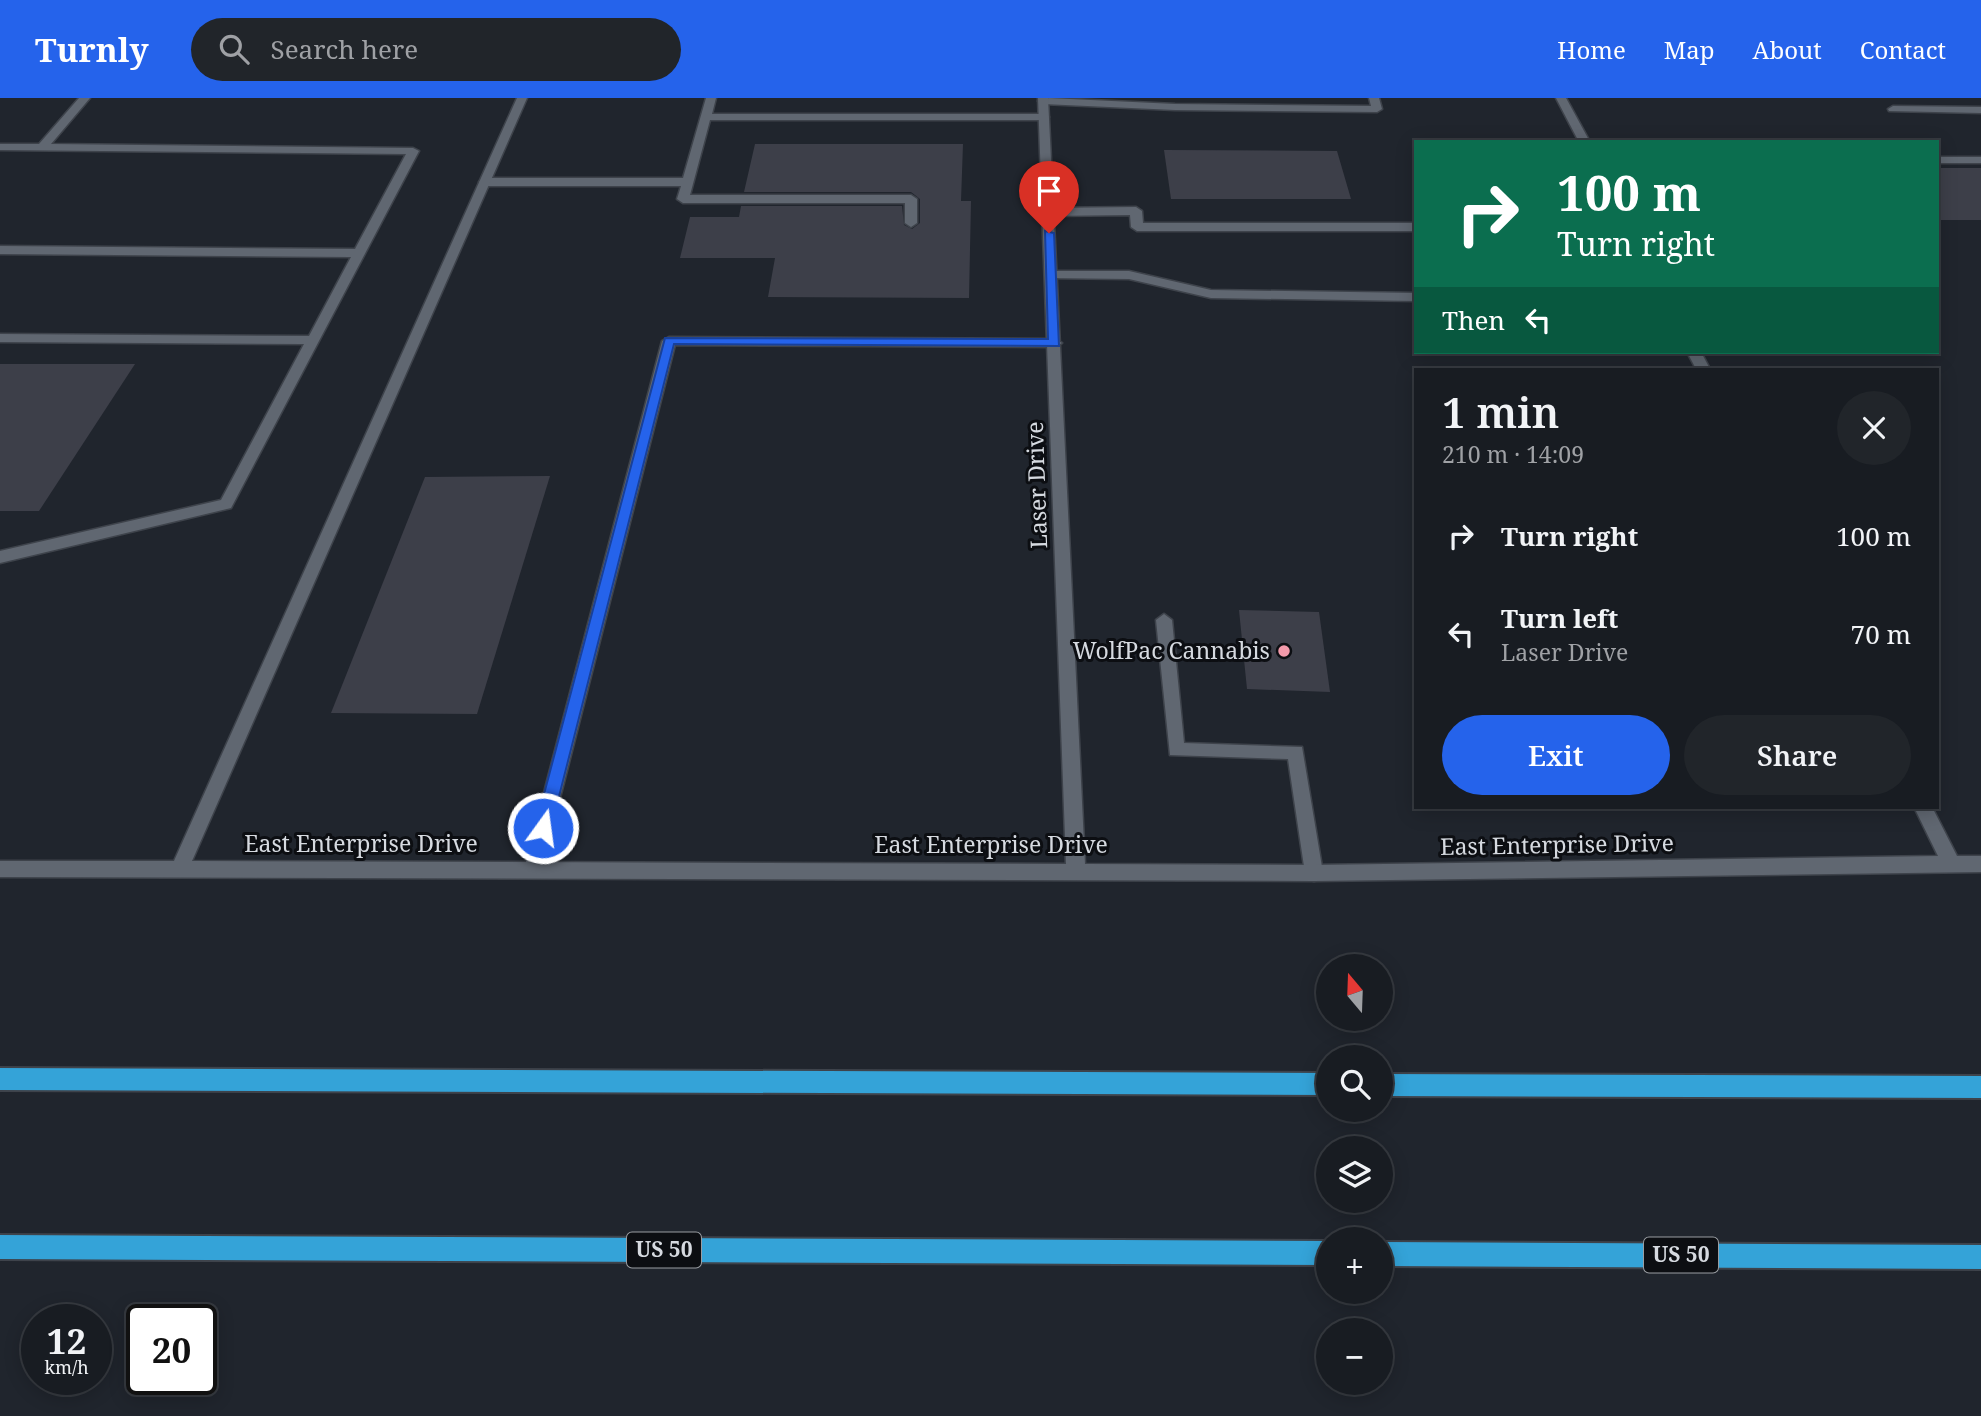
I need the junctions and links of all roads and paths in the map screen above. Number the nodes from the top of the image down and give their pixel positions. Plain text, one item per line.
1 (85, 98) edge
2 (522, 98) edge
3 (711, 98) edge
4 (1374, 98) edge
5 (1561, 98) edge
6 (1043, 99) edge
7 (1893, 109) dead end
8 (1981, 110) edge
9 (706, 117) junction
10 (1043, 117) junction
11 (1583, 140) edge
12 (0, 147) edge
13 (41, 147) junction
14 (1939, 160) edge
15 (1981, 160) edge
16 (485, 182) junction
17 (688, 182) junction
18 (1048, 212) junction
19 (911, 223) dead end
20 (1414, 227) edge
21 (0, 250) edge
22 (359, 253) junction
23 (1051, 275) junction
24 (1414, 297) edge
25 (0, 338) edge
26 (313, 340) junction
27 (1055, 343) junction
28 (0, 556) edge
29 (1164, 620) dead end
30 (1924, 809) edge
31 (1951, 863) junction
32 (1981, 864) edge
33 (180, 868) junction
34 (0, 869) edge
35 (533, 869) junction
36 (1076, 870) junction
37 (1314, 873) junction
38 (0, 1079) edge
39 (1316, 1084) edge
40 (1393, 1084) edge
41 (1981, 1087) edge
42 (0, 1247) edge
43 (1316, 1254) edge
44 (1393, 1254) edge
45 (1981, 1256) edge

1 - 13 street
2 - 16 street
3 - 9 street
4 - 6 street
5 - 11 street
6 - 10 street, Laser Drive
7 - 8 street
9 - 10 street
9 - 17 street
10 - 18 street, Laser Drive
12 - 13 street
13 - 22 street
14 - 15 street
16 - 17 street
16 - 33 street
17 - 19 street
18 - 20 street
18 - 23 street, Laser Drive
21 - 22 street
22 - 26 street
23 - 24 street
23 - 27 street, Laser Drive
25 - 26 street
26 - 28 street
27 - 35 street
27 - 36 street, Laser Drive
29 - 37 street
30 - 31 street
31 - 32 street, East Enterprise Drive
31 - 37 street, East Enterprise Drive
33 - 34 street, East Enterprise Drive
33 - 35 street, East Enterprise Drive
35 - 36 street, East Enterprise Drive
36 - 37 street, East Enterprise Drive
38 - 39 highway
40 - 41 highway
42 - 43 highway, US 50
44 - 45 highway, US 50

